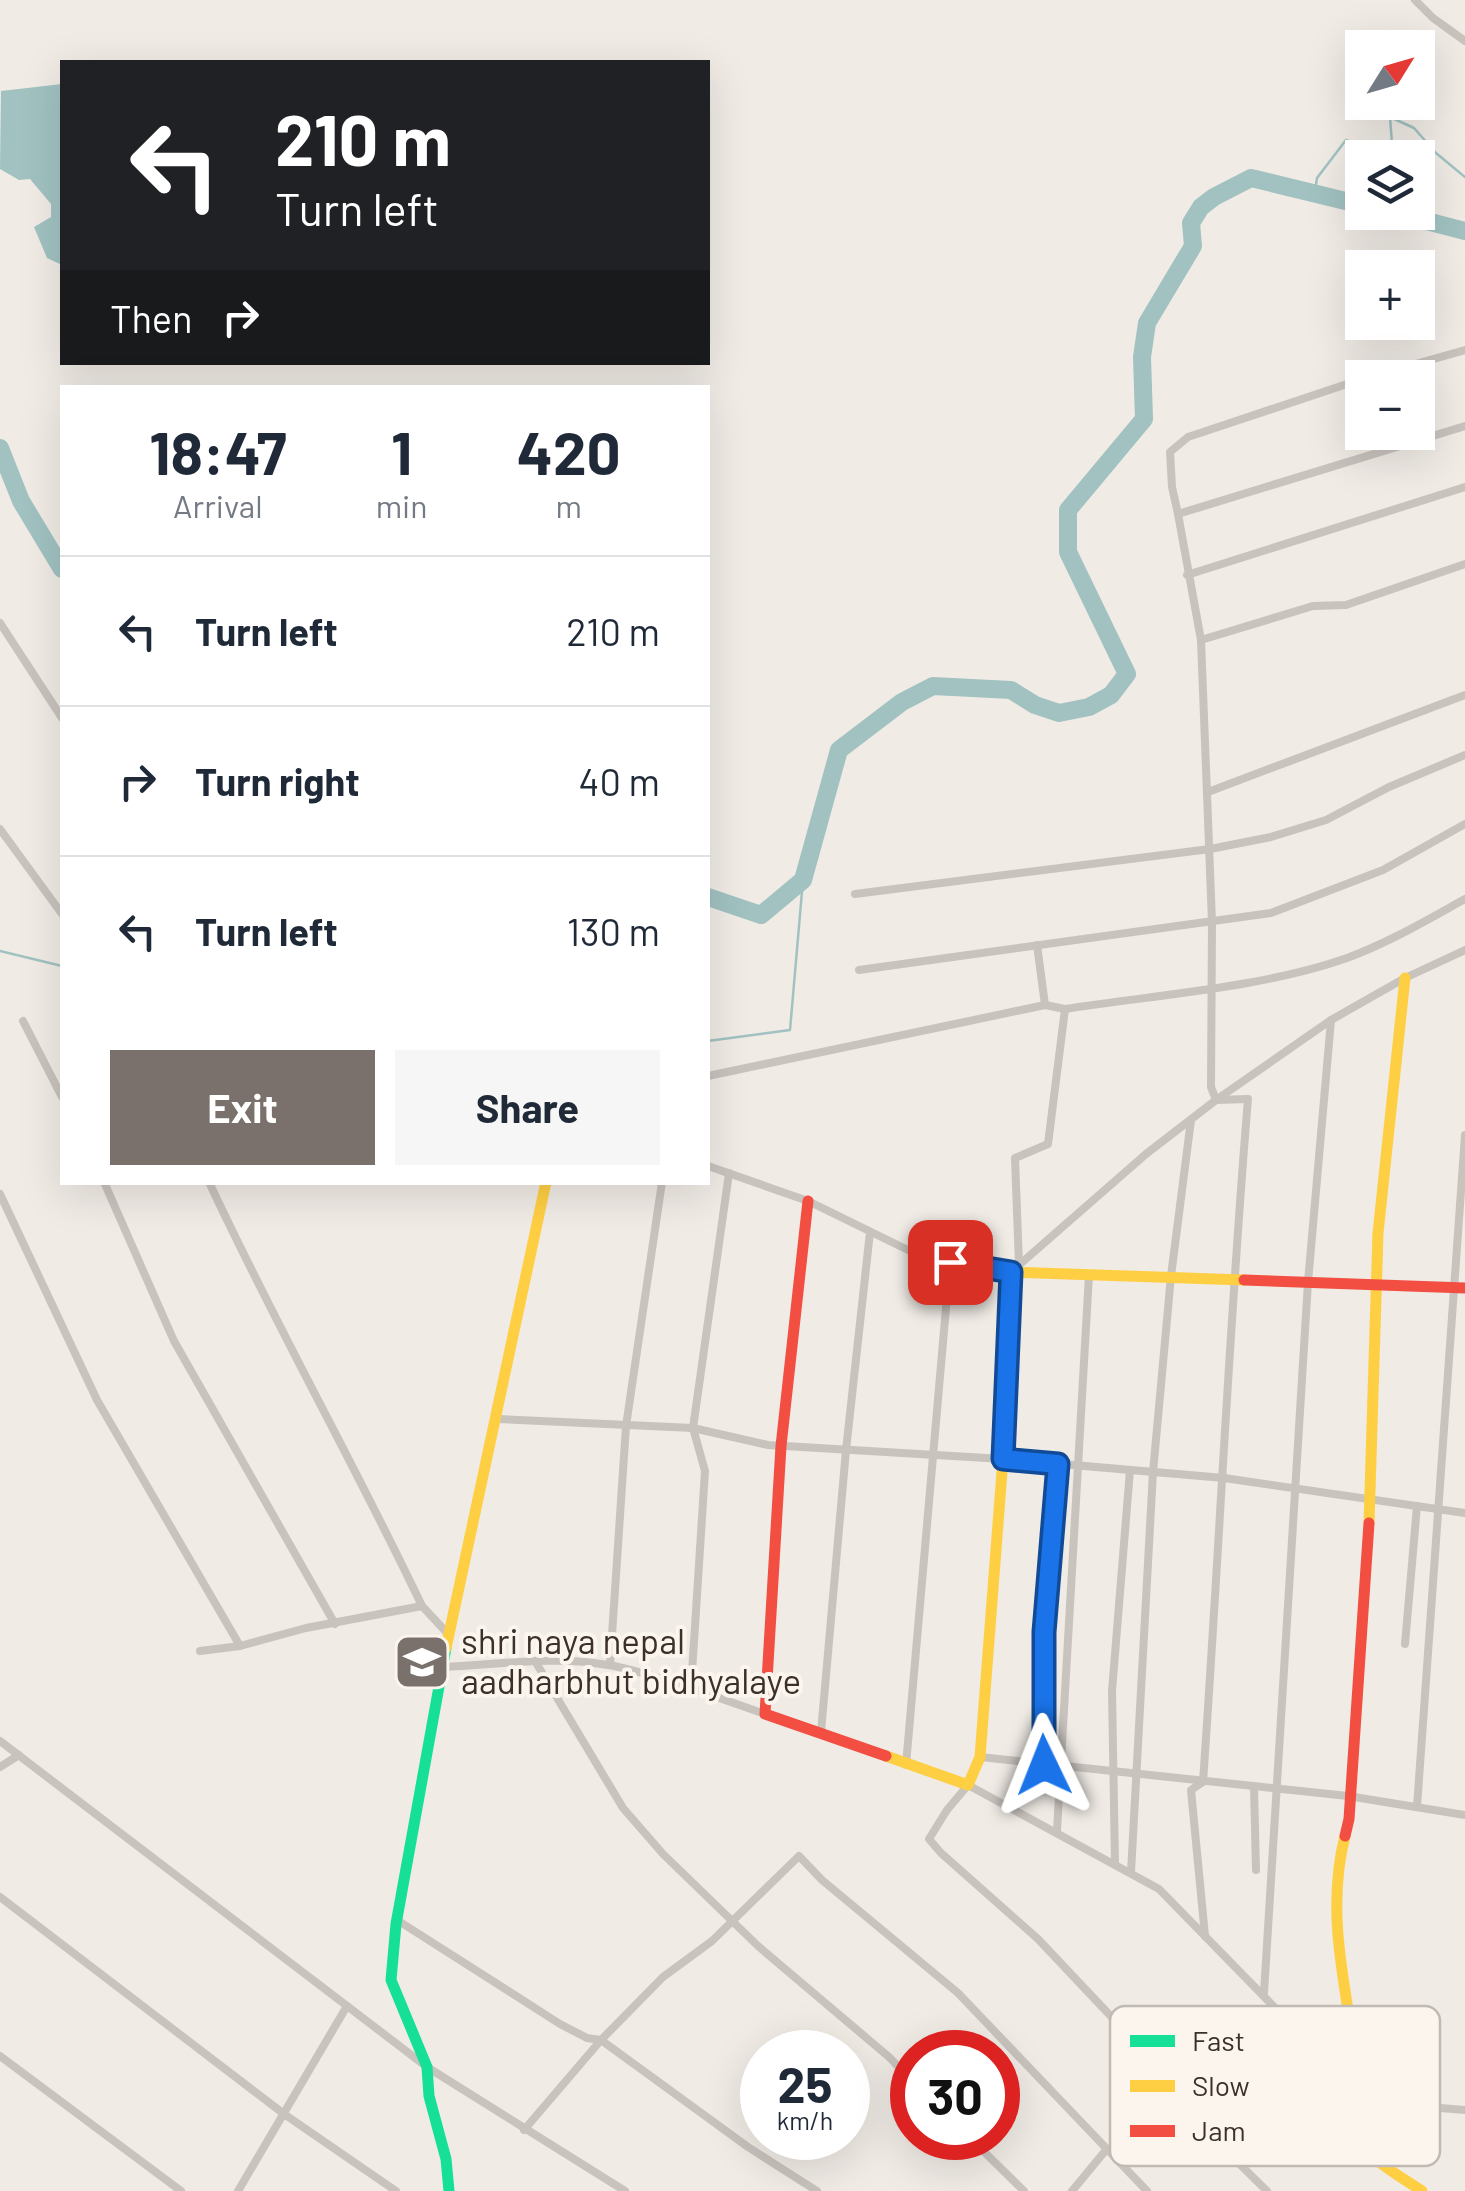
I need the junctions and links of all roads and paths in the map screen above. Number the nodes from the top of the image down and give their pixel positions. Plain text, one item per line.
1 (1415, 0) edge
2 (1465, 41) edge
3 (1465, 350) edge
4 (1429, 360) edge
5 (1345, 384) edge
6 (1465, 426) edge
7 (1465, 488) edge
8 (1178, 514) junction
9 (1465, 564) edge
10 (1187, 575) junction
11 (0, 623) edge
12 (9, 636) junction
13 (1201, 640) junction
14 (0, 642) edge
15 (1465, 695) edge
16 (60, 715) edge
17 (1465, 754) edge
18 (1208, 792) junction
19 (1465, 824) edge
20 (0, 829) edge
21 (1210, 849) junction
22 (855, 894) dead end
23 (1465, 899) edge
24 (60, 911) edge
25 (1212, 922) junction
26 (1037, 944) junction
27 (1465, 950) edge
28 (859, 970) dead end
29 (1404, 978) junction
30 (1210, 987) junction
31 (1045, 1005) junction
32 (1065, 1009) junction
33 (1331, 1020) junction
34 (22, 1021) dead end
35 (710, 1076) edge
36 (60, 1093) edge
37 (1216, 1100) junction
38 (1191, 1120) junction
39 (1465, 1135) edge
40 (710, 1167) edge
41 (729, 1174) junction
42 (105, 1185) edge
43 (210, 1185) edge
44 (545, 1185) edge
45 (662, 1185) edge
46 (0, 1194) edge
47 (808, 1201) junction
48 (870, 1232) junction
49 (950, 1262) junction
50 (1015, 1269) junction
51 (1089, 1275) junction
52 (1171, 1276) junction
53 (1233, 1278) junction
54 (1308, 1282) junction
55 (1376, 1283) junction
56 (1458, 1288) edge
57 (498, 1419) junction
58 (626, 1426) junction
59 (693, 1428) junction
60 (781, 1446) junction
61 (846, 1450) junction
62 (933, 1454) junction
63 (1003, 1459) junction
64 (1058, 1464) junction
65 (1078, 1466) junction
66 (1130, 1470) junction
67 (1153, 1472) junction
68 (1224, 1478) junction
69 (1296, 1486) junction
70 (1370, 1500) junction
71 (1417, 1506) junction
72 (1437, 1508) junction
73 (1465, 1512) edge
74 (422, 1606) junction
75 (335, 1624) junction
76 (451, 1638) junction
77 (1406, 1644) dead end
78 (240, 1646) junction
79 (200, 1650) dead end
80 (535, 1661) junction
81 (610, 1665) junction
82 (443, 1667) junction
83 (690, 1688) junction
84 (765, 1714) junction
85 (821, 1732) junction
86 (0, 1740) edge
87 (19, 1755) junction
88 (980, 1757) junction
89 (1044, 1765) junction
90 (906, 1766) junction
91 (0, 1767) edge
92 (1062, 1767) junction
93 (1115, 1772) junction
94 (1138, 1774) junction
95 (1204, 1782) junction
96 (968, 1785) junction
97 (1254, 1786) junction
98 (1276, 1788) junction
99 (1348, 1796) junction
100 (1416, 1807) junction
101 (1465, 1815) edge
102 (1057, 1831) junction
103 (1115, 1863) junction
104 (1256, 1870) dead end
105 (1131, 1872) junction
106 (0, 1898) edge
107 (397, 1920) junction
108 (732, 1920) junction
109 (1204, 1936) junction
110 (1264, 1994) junction
111 (347, 2006) junction
112 (1276, 2006) edge
113 (1347, 2006) edge
114 (1110, 2015) edge
115 (601, 2040) junction
116 (0, 2056) edge
117 (890, 2061) edge
118 (427, 2067) junction
119 (1440, 2108) edge
120 (1465, 2110) edge
121 (284, 2114) junction
122 (524, 2130) junction
123 (1106, 2150) junction
124 (1110, 2154) edge
125 (992, 2160) edge
126 (1122, 2166) edge
127 (1242, 2166) edge
128 (1389, 2166) edge
129 (181, 2191) edge
130 (238, 2191) edge
131 (396, 2191) edge
132 (448, 2191) edge
133 (625, 2191) edge
134 (817, 2191) edge
135 (1024, 2191) edge
136 (1072, 2191) edge
137 (1146, 2191) edge
138 (1267, 2191) edge
139 (1422, 2191) edge

1 - 2 street
3 - 4 street
5 - 8 street
6 - 8 street
7 - 10 street
8 - 10 street
9 - 13 street
10 - 13 street
11 - 12 street
12 - 14 street
12 - 16 street
13 - 18 street
15 - 18 street
17 - 21 street
18 - 21 street
19 - 25 street
20 - 24 street
21 - 22 street
21 - 25 street
23 - 30 street
25 - 26 street
25 - 30 street
26 - 28 street
26 - 31 street
27 - 29 street
29 - 33 street
29 - 55 street
30 - 32 street
30 - 37 street
31 - 32 street
31 - 35 street
32 - 50 street
33 - 37 street
33 - 54 street
34 - 36 street
37 - 38 street
37 - 53 street
38 - 50 street
38 - 52 street
39 - 56 street
40 - 41 street
41 - 47 street
41 - 59 street
42 - 75 street
43 - 74 street
44 - 57 street
45 - 58 street
46 - 78 street
47 - 48 street
47 - 60 street
48 - 49 street
48 - 61 street
49 - 50 street
49 - 62 street
50 - 51 street
50 - 63 street
51 - 52 street
51 - 65 street
52 - 53 street
52 - 67 street
53 - 54 street
53 - 68 street
54 - 55 street
54 - 69 street
55 - 56 street
55 - 70 street
56 - 72 street
57 - 58 street
57 - 76 street
58 - 59 street
58 - 81 street
59 - 60 street
59 - 83 street
60 - 61 street
60 - 84 street
61 - 62 street
61 - 85 street
62 - 63 street
62 - 90 street
63 - 64 street
63 - 88 street
64 - 65 street
64 - 89 street
65 - 66 street
65 - 92 street
66 - 67 street
66 - 93 street
67 - 68 street
67 - 94 street
68 - 69 street
68 - 95 street
69 - 70 street
69 - 98 street
70 - 71 street
70 - 99 street
71 - 72 street
71 - 77 street
72 - 73 street
72 - 100 street
74 - 75 street
74 - 76 street
75 - 78 street
76 - 82 street
78 - 79 street
80 - 81 street
80 - 82 street
80 - 108 street
81 - 83 street
82 - 107 street
83 - 84 street
84 - 85 street
85 - 90 street
86 - 87 street
87 - 91 street
87 - 111 street
88 - 89 street
88 - 96 street
89 - 92 street
90 - 96 street
92 - 93 street
92 - 102 street
93 - 94 street
93 - 103 street
94 - 95 street
94 - 105 street
95 - 97 street
95 - 109 street
96 - 102 street
96 - 114 street
97 - 98 street
97 - 104 street
98 - 99 street
98 - 110 street
99 - 100 street
99 - 113 street
100 - 101 street
102 - 103 street
103 - 105 street
105 - 109 street
106 - 121 street
107 - 115 street
107 - 118 street
108 - 115 street
108 - 117 street
108 - 123 street
109 - 110 street
110 - 112 street
111 - 118 street
111 - 121 street
115 - 122 street
115 - 134 street
116 - 129 street
118 - 122 street
118 - 132 street
119 - 120 street
121 - 130 street
121 - 131 street
122 - 133 street
123 - 124 street
123 - 136 street
125 - 135 street
126 - 137 street
127 - 138 street
128 - 139 street

